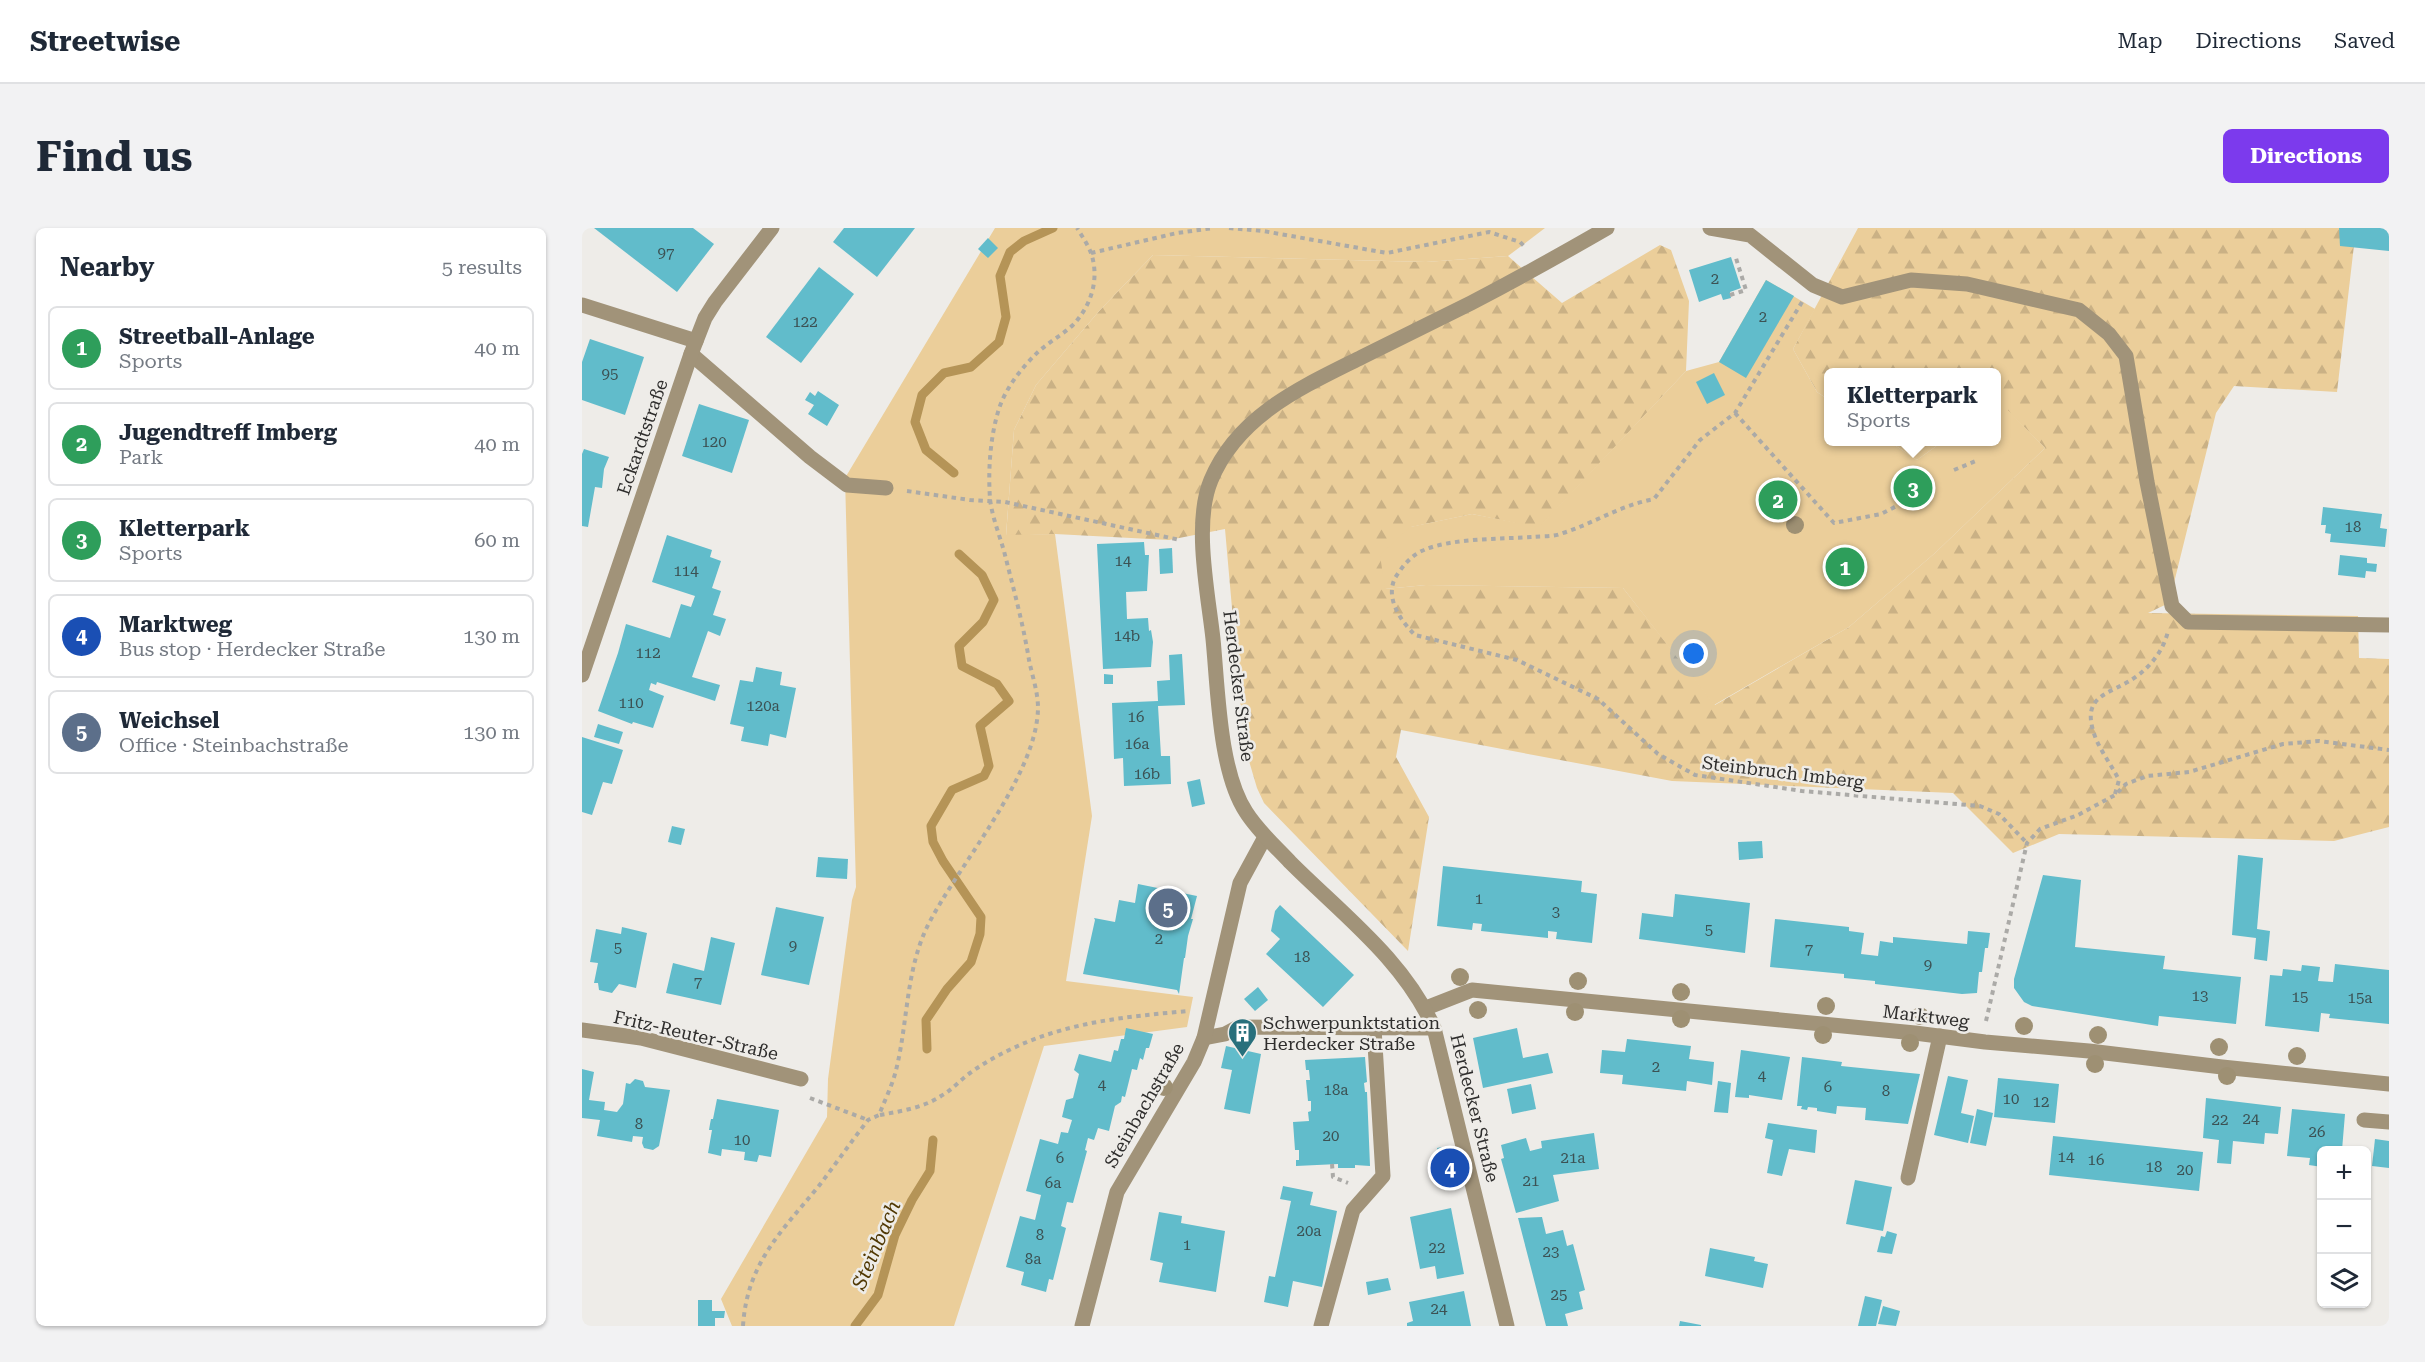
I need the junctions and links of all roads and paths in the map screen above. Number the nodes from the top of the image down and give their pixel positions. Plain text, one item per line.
1 (772, 228) edge
2 (1077, 228) edge
3 (1213, 228) edge
4 (1229, 228) edge
5 (1607, 228) edge
6 (1710, 228) edge
7 (1091, 253) junction
8 (1735, 253) dead end
9 (1542, 265) junction
10 (1813, 285) junction
11 (1730, 295) dead end
12 (582, 305) edge
13 (693, 348) junction
14 (1735, 413) junction
15 (1978, 460) dead end
16 (1954, 470) dead end
17 (885, 488) joint
18 (1926, 490) dead end
19 (990, 502) junction
20 (1204, 545) junction
21 (2172, 606) junction
22 (2389, 625) edge
23 (582, 675) edge
24 (2389, 750) edge
25 (2115, 795) junction
26 (1265, 837) junction
27 (2027, 843) junction
28 (1426, 1008) junction
29 (1212, 1009) junction
30 (1374, 1028) junction
31 (1434, 1028) junction
32 (582, 1030) edge
33 (1940, 1036) junction
34 (1204, 1038) junction
35 (1985, 1042) junction
36 (801, 1079) joint
37 (2389, 1084) edge
38 (879, 1115) junction
39 (868, 1120) junction
40 (2364, 1120) dead end
41 (2389, 1122) edge
42 (1332, 1164) dead end
43 (1908, 1178) dead end
44 (1349, 1183) dead end
45 (743, 1326) edge
46 (1082, 1326) edge
47 (1321, 1326) edge
48 (1507, 1326) edge

1 - 13 street, Eckardtstraße
2 - 7 path
3 - 7 path
4 - 9 path
5 - 9 street, Herdecker Straße
6 - 10 street
7 - 19 path
8 - 11 path
9 - 20 street, Herdecker Straße
10 - 14 path, Steinbruch Imberg
10 - 21 street
12 - 13 street
13 - 17 street
13 - 23 street, Eckardtstraße
14 - 18 path
14 - 27 path, Steinbruch Imberg
15 - 16 path
17 - 19 path
19 - 20 path
19 - 38 path
20 - 26 street, Herdecker Straße
21 - 22 street
21 - 25 path
24 - 25 path
25 - 27 path
26 - 28 street, Herdecker Straße
26 - 29 street, Steinbachstraße
27 - 35 path
28 - 31 street, Herdecker Straße
28 - 33 street, Marktweg
29 - 34 street, Steinbachstraße
29 - 38 path
30 - 31 street
30 - 34 street
30 - 47 street
31 - 48 street, Herdecker Straße
32 - 36 street, Fritz-Reuter-Straße
33 - 35 street, Marktweg
33 - 43 street
34 - 46 street, Steinbachstraße
35 - 37 street, Marktweg
36 - 39 path
38 - 39 path
39 - 45 path
40 - 41 street
42 - 44 path

